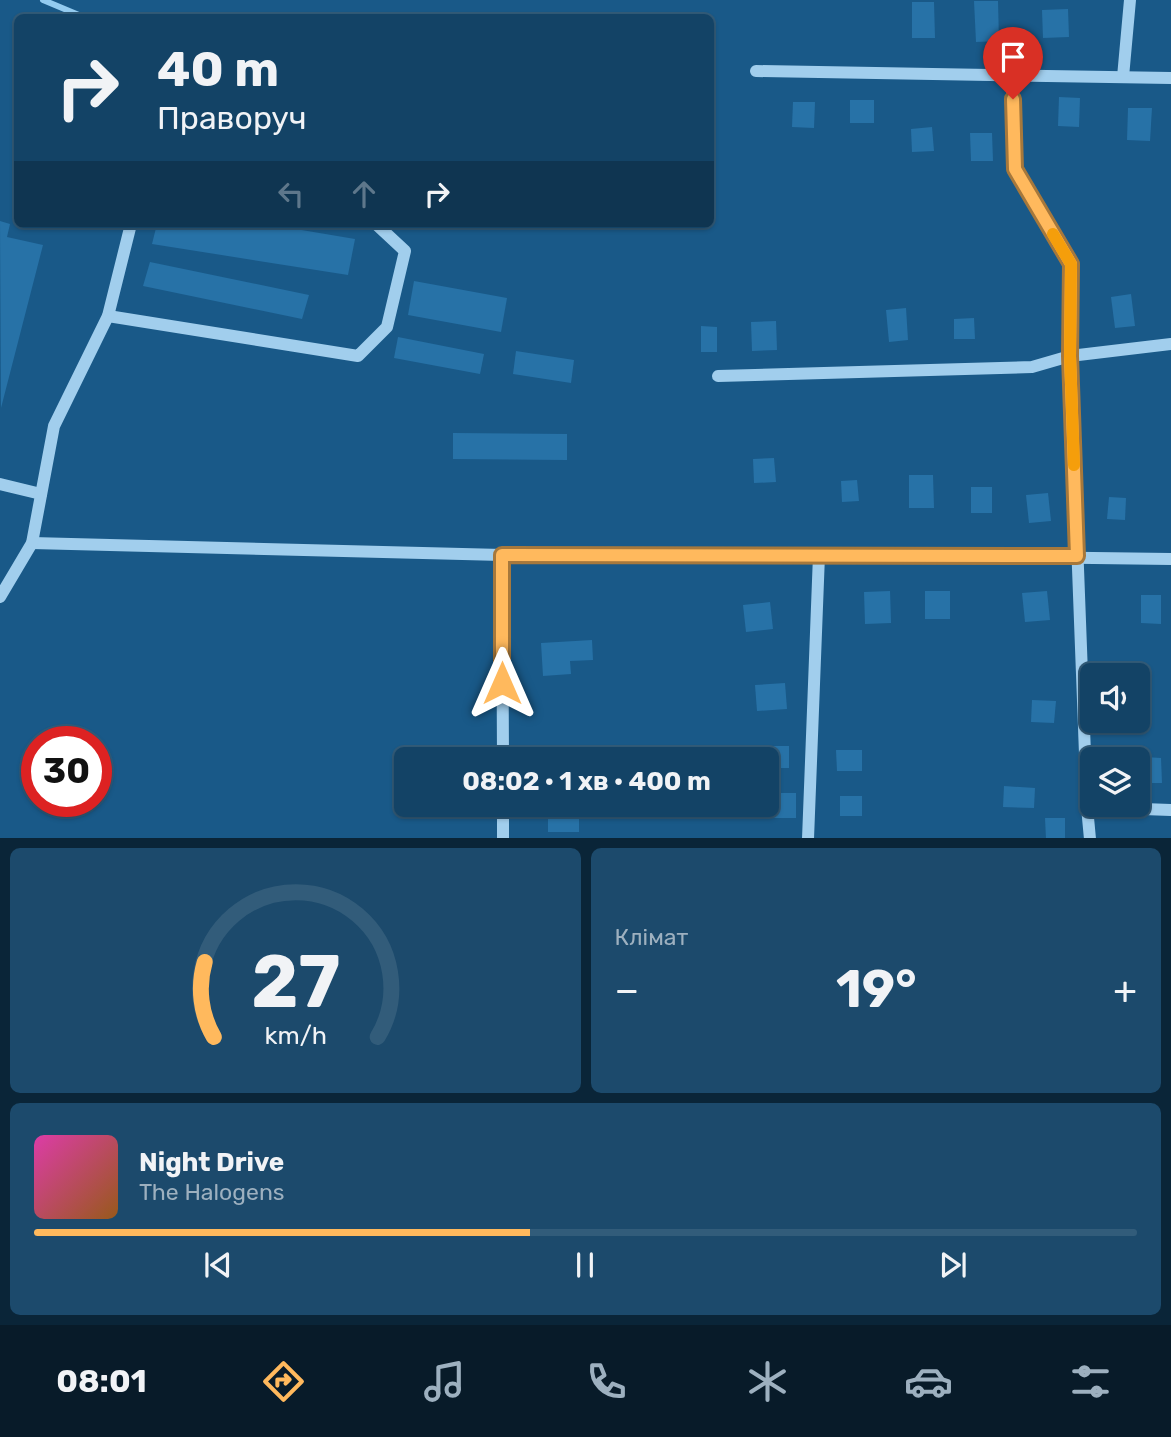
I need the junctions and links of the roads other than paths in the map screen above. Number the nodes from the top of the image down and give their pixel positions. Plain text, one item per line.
1 (1130, 0) edge
2 (756, 71) dead end
3 (1012, 75) junction
4 (1123, 77) junction
5 (1171, 78) edge
6 (130, 228) edge
7 (380, 228) edge
8 (108, 316) junction
9 (1171, 344) edge
10 (1070, 356) junction
11 (718, 376) dead end
12 (0, 484) edge
13 (41, 494) junction
14 (32, 543) junction
15 (502, 555) junction
16 (819, 555) junction
17 (1077, 556) junction
18 (1171, 559) edge
19 (0, 597) edge
20 (503, 747) edge
21 (1085, 747) edge
22 (1150, 809) edge
23 (1171, 810) edge
24 (503, 817) edge
25 (1088, 817) edge
26 (503, 838) edge
27 (808, 838) edge
28 (1090, 838) edge

1 - 4 street
2 - 3 street
3 - 4 street
3 - 10 street
4 - 5 street
6 - 8 street
7 - 8 street
8 - 13 street
9 - 10 street
10 - 11 street
10 - 17 street
12 - 13 street
13 - 14 street
14 - 15 street
14 - 19 street
15 - 16 street
15 - 20 street
16 - 17 street
16 - 27 street
17 - 18 street
17 - 21 street
22 - 23 street
24 - 26 street
25 - 28 street

